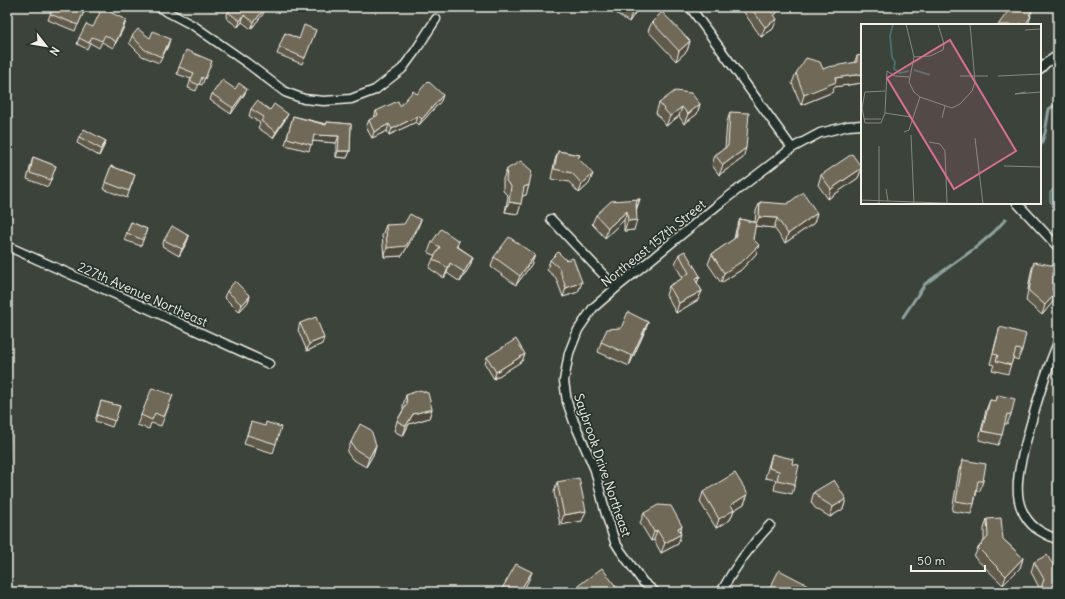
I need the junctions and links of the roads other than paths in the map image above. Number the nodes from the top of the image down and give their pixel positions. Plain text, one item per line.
1 (158, 7) edge
2 (690, 7) edge
3 (436, 19) dead end
4 (1058, 55) edge
5 (1041, 68) edge
6 (861, 125) edge
7 (792, 148) junction
8 (1018, 204) edge
9 (551, 219) dead end
10 (7, 246) edge
11 (1058, 247) edge
12 (616, 288) junction
13 (1058, 343) edge
14 (270, 364) dead end
15 (564, 380) joint
16 (770, 525) dead end
17 (1058, 540) edge
18 (655, 592) edge
19 (721, 592) edge

1 - 3 street
2 - 7 street
4 - 5 street
6 - 7 street, Northeast 157th Street
7 - 12 street, Northeast 157th Street
8 - 11 street
9 - 12 street
10 - 14 street, 227th Avenue Northeast
12 - 15 street, Northeast 157th Street
13 - 17 street
15 - 18 street, Saybrook Drive Northeast
16 - 19 street

